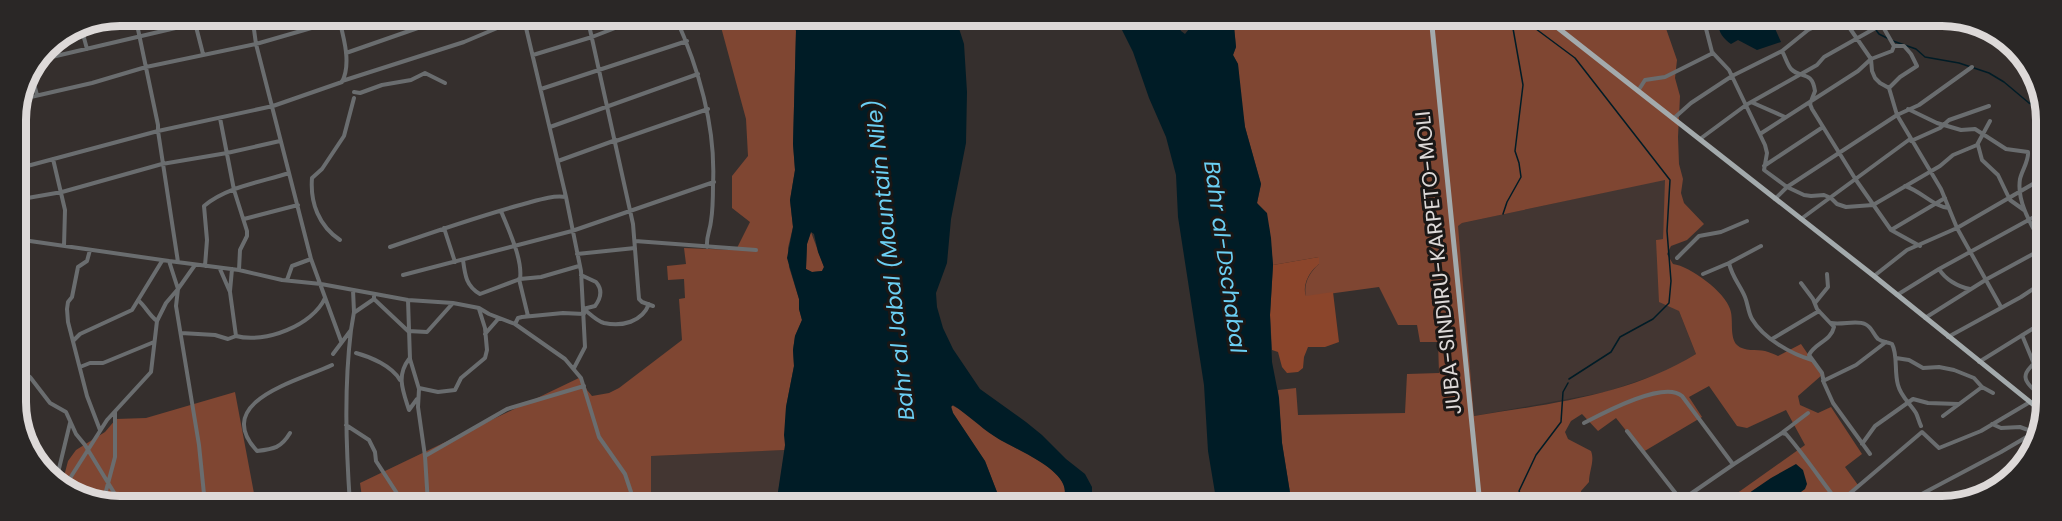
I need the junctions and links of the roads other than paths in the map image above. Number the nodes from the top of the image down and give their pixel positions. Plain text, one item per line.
1 (137, 26) edge
2 (183, 26) edge
3 (197, 26) edge
4 (254, 26) edge
5 (316, 26) edge
6 (340, 26) edge
7 (423, 26) edge
8 (502, 26) edge
9 (526, 26) edge
10 (589, 26) edge
11 (620, 26) edge
12 (680, 26) edge
13 (1432, 26) edge
14 (1555, 26) edge
15 (1706, 26) edge
16 (1817, 26) edge
17 (1848, 26) edge
18 (1880, 26) edge
19 (1883, 26) edge
20 (83, 33) edge
21 (139, 36) junction
22 (592, 37) junction
23 (1857, 40) junction
24 (687, 41) junction
25 (256, 44) junction
26 (1894, 46) junction
27 (87, 49) junction
28 (1782, 51) junction
29 (346, 53) junction
30 (1713, 53) junction
31 (203, 54) junction
32 (533, 55) junction
33 (49, 58) edge
34 (1871, 59) junction
35 (146, 67) junction
36 (1972, 67) dead end
37 (599, 70) junction
38 (1802, 73) junction
39 (698, 74) junction
40 (1732, 76) junction
41 (34, 82) edge
42 (342, 82) junction
43 (445, 82) dead end
44 (1889, 88) junction
45 (541, 89) junction
46 (1638, 91) junction
47 (354, 92) dead end
48 (37, 95) junction
49 (29, 97) edge
50 (354, 98) dead end
51 (1813, 99) junction
52 (1751, 102) junction
53 (1746, 105) junction
54 (273, 106) junction
55 (607, 106) junction
56 (1989, 106) dead end
57 (708, 109) junction
58 (1908, 109) junction
59 (1897, 115) junction
60 (1785, 117) junction
61 (220, 118) junction
62 (1673, 118) junction
63 (1990, 121) dead end
64 (1944, 124) junction
65 (550, 127) junction
66 (1823, 127) junction
67 (158, 131) junction
68 (1760, 134) junction
69 (1983, 135) junction
70 (1700, 139) junction
71 (1911, 140) junction
72 (280, 141) junction
73 (616, 141) junction
74 (1978, 144) junction
75 (1971, 148) junction
76 (1839, 152) junction
77 (227, 153) junction
78 (1980, 154) junction
79 (53, 159) junction
80 (558, 161) junction
81 (162, 164) junction
82 (26, 166) edge
83 (1763, 167) junction
84 (1929, 172) junction
85 (289, 173) junction
86 (1856, 180) junction
87 (714, 182) junction
88 (2036, 182) edge
89 (1904, 186) junction
90 (1787, 187) junction
91 (234, 190) junction
92 (2020, 191) junction
93 (62, 192) junction
94 (566, 197) junction
95 (26, 198) edge
96 (1831, 198) junction
97 (1946, 198) junction
98 (2009, 198) junction
99 (1775, 199) junction
100 (1935, 204) junction
101 (298, 205) junction
102 (1873, 205) junction
103 (1949, 208) junction
104 (630, 210) junction
105 (2025, 210) junction
106 (501, 211) junction
107 (2036, 216) edge
108 (244, 219) junction
109 (1801, 219) junction
110 (2028, 220) junction
111 (1747, 221) dead end
112 (444, 228) junction
113 (1957, 228) junction
114 (1891, 230) junction
115 (572, 231) junction
116 (2036, 233) edge
117 (26, 240) edge
118 (340, 240) dead end
119 (635, 241) junction
120 (514, 245) junction
121 (64, 246) junction
122 (1761, 246) dead end
123 (1920, 246) junction
124 (390, 248) dead end
125 (635, 248) junction
126 (707, 248) junction
127 (90, 250) junction
128 (756, 250) dead end
129 (1971, 252) junction
130 (2036, 253) edge
131 (577, 254) junction
132 (1677, 258) dead end
133 (311, 259) junction
134 (463, 260) junction
135 (162, 261) junction
136 (169, 261) junction
137 (178, 262) junction
138 (455, 262) junction
139 (1729, 264) junction
140 (195, 265) junction
141 (205, 266) junction
142 (579, 266) junction
143 (220, 269) junction
144 (232, 269) junction
145 (1938, 269) junction
146 (239, 270) junction
147 (1703, 274) dead end
148 (1827, 274) dead end
149 (403, 275) dead end
150 (581, 275) junction
151 (1874, 276) junction
152 (520, 279) junction
153 (1987, 279) junction
154 (287, 280) junction
155 (1801, 283) dead end
156 (321, 284) junction
157 (2036, 287) edge
158 (1971, 289) junction
159 (178, 290) junction
160 (353, 290) junction
161 (230, 292) junction
162 (1896, 295) junction
163 (326, 297) junction
164 (374, 297) junction
165 (138, 299) junction
166 (408, 300) junction
167 (453, 303) junction
168 (1815, 304) junction
169 (2001, 307) junction
170 (479, 308) junction
171 (1819, 310) junction
172 (584, 311) junction
173 (354, 312) junction
174 (528, 316) junction
175 (499, 318) junction
176 (1925, 318) junction
177 (157, 321) junction
178 (1831, 323) junction
179 (516, 324) junction
180 (1843, 325) junction
181 (2036, 326) edge
182 (351, 330) junction
183 (408, 331) junction
184 (1834, 331) junction
185 (181, 333) junction
186 (484, 335) junction
187 (2022, 335) junction
188 (236, 336) junction
189 (1948, 337) junction
190 (1772, 339) junction
191 (74, 340) junction
192 (341, 341) junction
193 (154, 342) junction
194 (1887, 342) junction
195 (356, 353) dead end
196 (333, 354) dead end
197 (1896, 358) junction
198 (410, 359) junction
199 (1813, 360) junction
200 (1979, 362) junction
201 (2034, 364) joint
202 (332, 365) dead end
203 (80, 367) junction
204 (574, 368) junction
205 (26, 374) edge
206 (400, 381) junction
207 (1823, 381) junction
208 (584, 386) junction
209 (1982, 387) junction
210 (419, 388) junction
211 (2036, 392) edge
212 (1993, 393) dead end
213 (418, 399) junction
214 (2030, 402) junction
215 (1908, 403) junction
216 (1958, 404) junction
217 (2036, 407) edge
218 (115, 411) junction
219 (1808, 413) dead end
220 (1943, 416) dead end
221 (70, 423) junction
222 (1584, 423) dead end
223 (345, 424) junction
224 (1992, 424) junction
225 (1921, 426) dead end
226 (100, 431) junction
227 (1627, 431) dead end
228 (2031, 431) edge
229 (290, 433) dead end
230 (1782, 433) junction
231 (2030, 435) edge
232 (1862, 444) junction
233 (88, 450) junction
234 (1869, 454) dead end
235 (425, 456) junction
236 (1734, 464) junction
237 (58, 472) edge
238 (69, 480) edge
239 (109, 483) junction
240 (107, 494) edge
241 (116, 495) edge
242 (204, 495) edge
243 (349, 495) edge
244 (398, 495) edge
245 (427, 495) edge
246 (632, 495) edge
247 (1478, 495) edge
248 (1677, 495) edge
249 (1691, 495) edge
250 (1831, 495) edge
251 (1849, 495) edge
252 (1919, 495) edge

1 - 21 street
2 - 21 street
3 - 31 street
4 - 25 street
5 - 25 street
6 - 29 street
7 - 29 street
8 - 42 street
9 - 32 street
10 - 22 street
11 - 22 street
12 - 24 street
13 - 247 main road, JUBA-SINDIRU-KARPETO-MOLI
14 - 46 main road
15 - 30 street
16 - 28 street
17 - 23 street
18 - 23 street
19 - 26 street
20 - 27 street
21 - 27 street
21 - 35 street
22 - 32 street
22 - 37 street
23 - 34 street
23 - 38 street
24 - 37 street
24 - 39 street
25 - 31 street
25 - 54 street
26 - 34 street
26 - 44 street
27 - 33 street
28 - 38 street
28 - 40 street
29 - 42 street
30 - 40 street
30 - 46 street
31 - 35 street
32 - 45 street
34 - 44 street
34 - 51 street
35 - 48 street
35 - 67 street
36 - 58 street
37 - 45 street
37 - 55 street
38 - 51 street
38 - 52 street
39 - 55 street
39 - 57 street
40 - 53 street
40 - 62 street
41 - 48 street
42 - 54 street
43 - 47 street
44 - 59 street
45 - 65 street
46 - 62 main road
48 - 49 street
50 - 118 street
51 - 60 street
51 - 66 street
52 - 53 street
52 - 60 street
53 - 68 street
53 - 70 street
54 - 61 street
54 - 72 street
55 - 65 street
55 - 73 street
56 - 64 street
57 - 73 street
57 - 87 street
58 - 59 street
58 - 64 street
59 - 71 street
59 - 76 street
60 - 68 street
61 - 67 street
61 - 77 street
62 - 70 main road
63 - 69 street
64 - 69 street
64 - 71 street
65 - 80 street
66 - 76 street
66 - 83 street
67 - 79 street
67 - 81 street
68 - 83 street
69 - 74 street
69 - 92 street
70 - 99 main road
71 - 84 street
71 - 86 street
72 - 77 street
72 - 85 street
73 - 80 street
73 - 104 street
74 - 75 street
74 - 78 street
75 - 78 street
75 - 84 street
76 - 86 street
76 - 90 street
77 - 81 street
77 - 91 street
78 - 98 street
79 - 82 street
79 - 93 street
80 - 94 street
81 - 93 street
81 - 137 street
83 - 90 street
84 - 89 street
84 - 97 street
85 - 91 street
85 - 101 street
86 - 96 street
86 - 102 street
87 - 104 street
87 - 126 street
88 - 92 street
89 - 100 street
89 - 102 street
90 - 96 street
90 - 99 street
91 - 108 street
91 - 141 street
92 - 98 street
92 - 105 street
93 - 95 street
93 - 121 street
94 - 106 street
94 - 115 street
96 - 102 street
96 - 109 street
97 - 100 street
97 - 103 street
98 - 105 street
98 - 113 street
99 - 109 main road
100 - 103 street
100 - 114 street
101 - 108 street
101 - 133 street
102 - 114 street
103 - 113 street
104 - 115 street
104 - 119 street
105 - 110 street
106 - 112 street
106 - 120 street
107 - 110 street
108 - 146 street
109 - 151 main road
110 - 116 street
110 - 129 street
111 - 132 street
112 - 124 street
112 - 138 street
113 - 123 street
113 - 129 street
114 - 123 street
115 - 120 street
115 - 131 street
117 - 121 street
119 - 125 street
119 - 126 street
120 - 134 street
120 - 152 street
121 - 127 street
122 - 139 street
123 - 151 street
125 - 131 street
125 - 172 street
126 - 128 street
127 - 135 street
127 - 191 street
129 - 145 street
129 - 153 street
130 - 153 street
131 - 142 street
133 - 154 street
133 - 156 street
134 - 138 street
134 - 152 street
135 - 136 street
135 - 165 street
136 - 137 street
136 - 159 street
137 - 140 street
138 - 149 street
139 - 147 street
139 - 190 street
140 - 141 street
140 - 159 street
141 - 143 street
142 - 150 street
142 - 152 street
143 - 144 street
143 - 161 street
144 - 146 street
144 - 161 street
145 - 158 street
145 - 162 street
146 - 154 street
148 - 168 street
150 - 172 street
150 - 172 street
151 - 162 main road
152 - 174 street
153 - 158 street
153 - 169 street
154 - 156 street
155 - 168 street
156 - 160 street
156 - 163 street
157 - 169 street
158 - 176 street
159 - 177 street
159 - 185 street
160 - 164 street
160 - 173 street
161 - 188 street
162 - 176 main road
163 - 188 street
163 - 192 street
164 - 166 street
164 - 173 street
164 - 183 street
165 - 177 street
165 - 191 street
166 - 167 street
166 - 183 street
167 - 170 street
167 - 183 street
168 - 171 street
169 - 189 street
170 - 175 street
170 - 186 street
171 - 178 street
171 - 190 street
172 - 174 street
172 - 204 street
173 - 182 street
174 - 179 street
175 - 179 street
175 - 186 street
176 - 189 main road
177 - 193 street
178 - 180 street
178 - 184 street
179 - 204 street
180 - 184 street
180 - 194 street
181 - 187 street
182 - 192 street
182 - 223 street
183 - 198 street
184 - 199 street
185 - 188 street
185 - 242 street
186 - 210 street
187 - 200 street
187 - 201 street
189 - 200 main road
190 - 199 street
191 - 203 street
192 - 196 street
193 - 203 street
193 - 218 street
194 - 197 street
194 - 207 street
195 - 206 street
197 - 209 street
197 - 215 street
198 - 206 street
198 - 210 street
199 - 207 street
200 - 214 main road
201 - 211 street
202 - 229 street
203 - 226 street
204 - 208 street
205 - 221 street
206 - 213 street
207 - 232 street
208 - 235 street
208 - 246 street
209 - 212 street
209 - 216 street
210 - 213 street
213 - 235 street
214 - 217 main road
214 - 224 street
215 - 216 street
215 - 225 street
215 - 232 street
216 - 220 street
218 - 226 street
218 - 239 street
219 - 230 street
221 - 233 street
221 - 237 street
222 - 236 street
223 - 243 street
223 - 244 street
224 - 228 street
224 - 251 street
226 - 233 street
227 - 248 street
230 - 236 street
230 - 250 street
231 - 252 street
232 - 234 street
233 - 238 street
233 - 239 street
235 - 245 street
236 - 249 street
239 - 240 street
239 - 241 street

